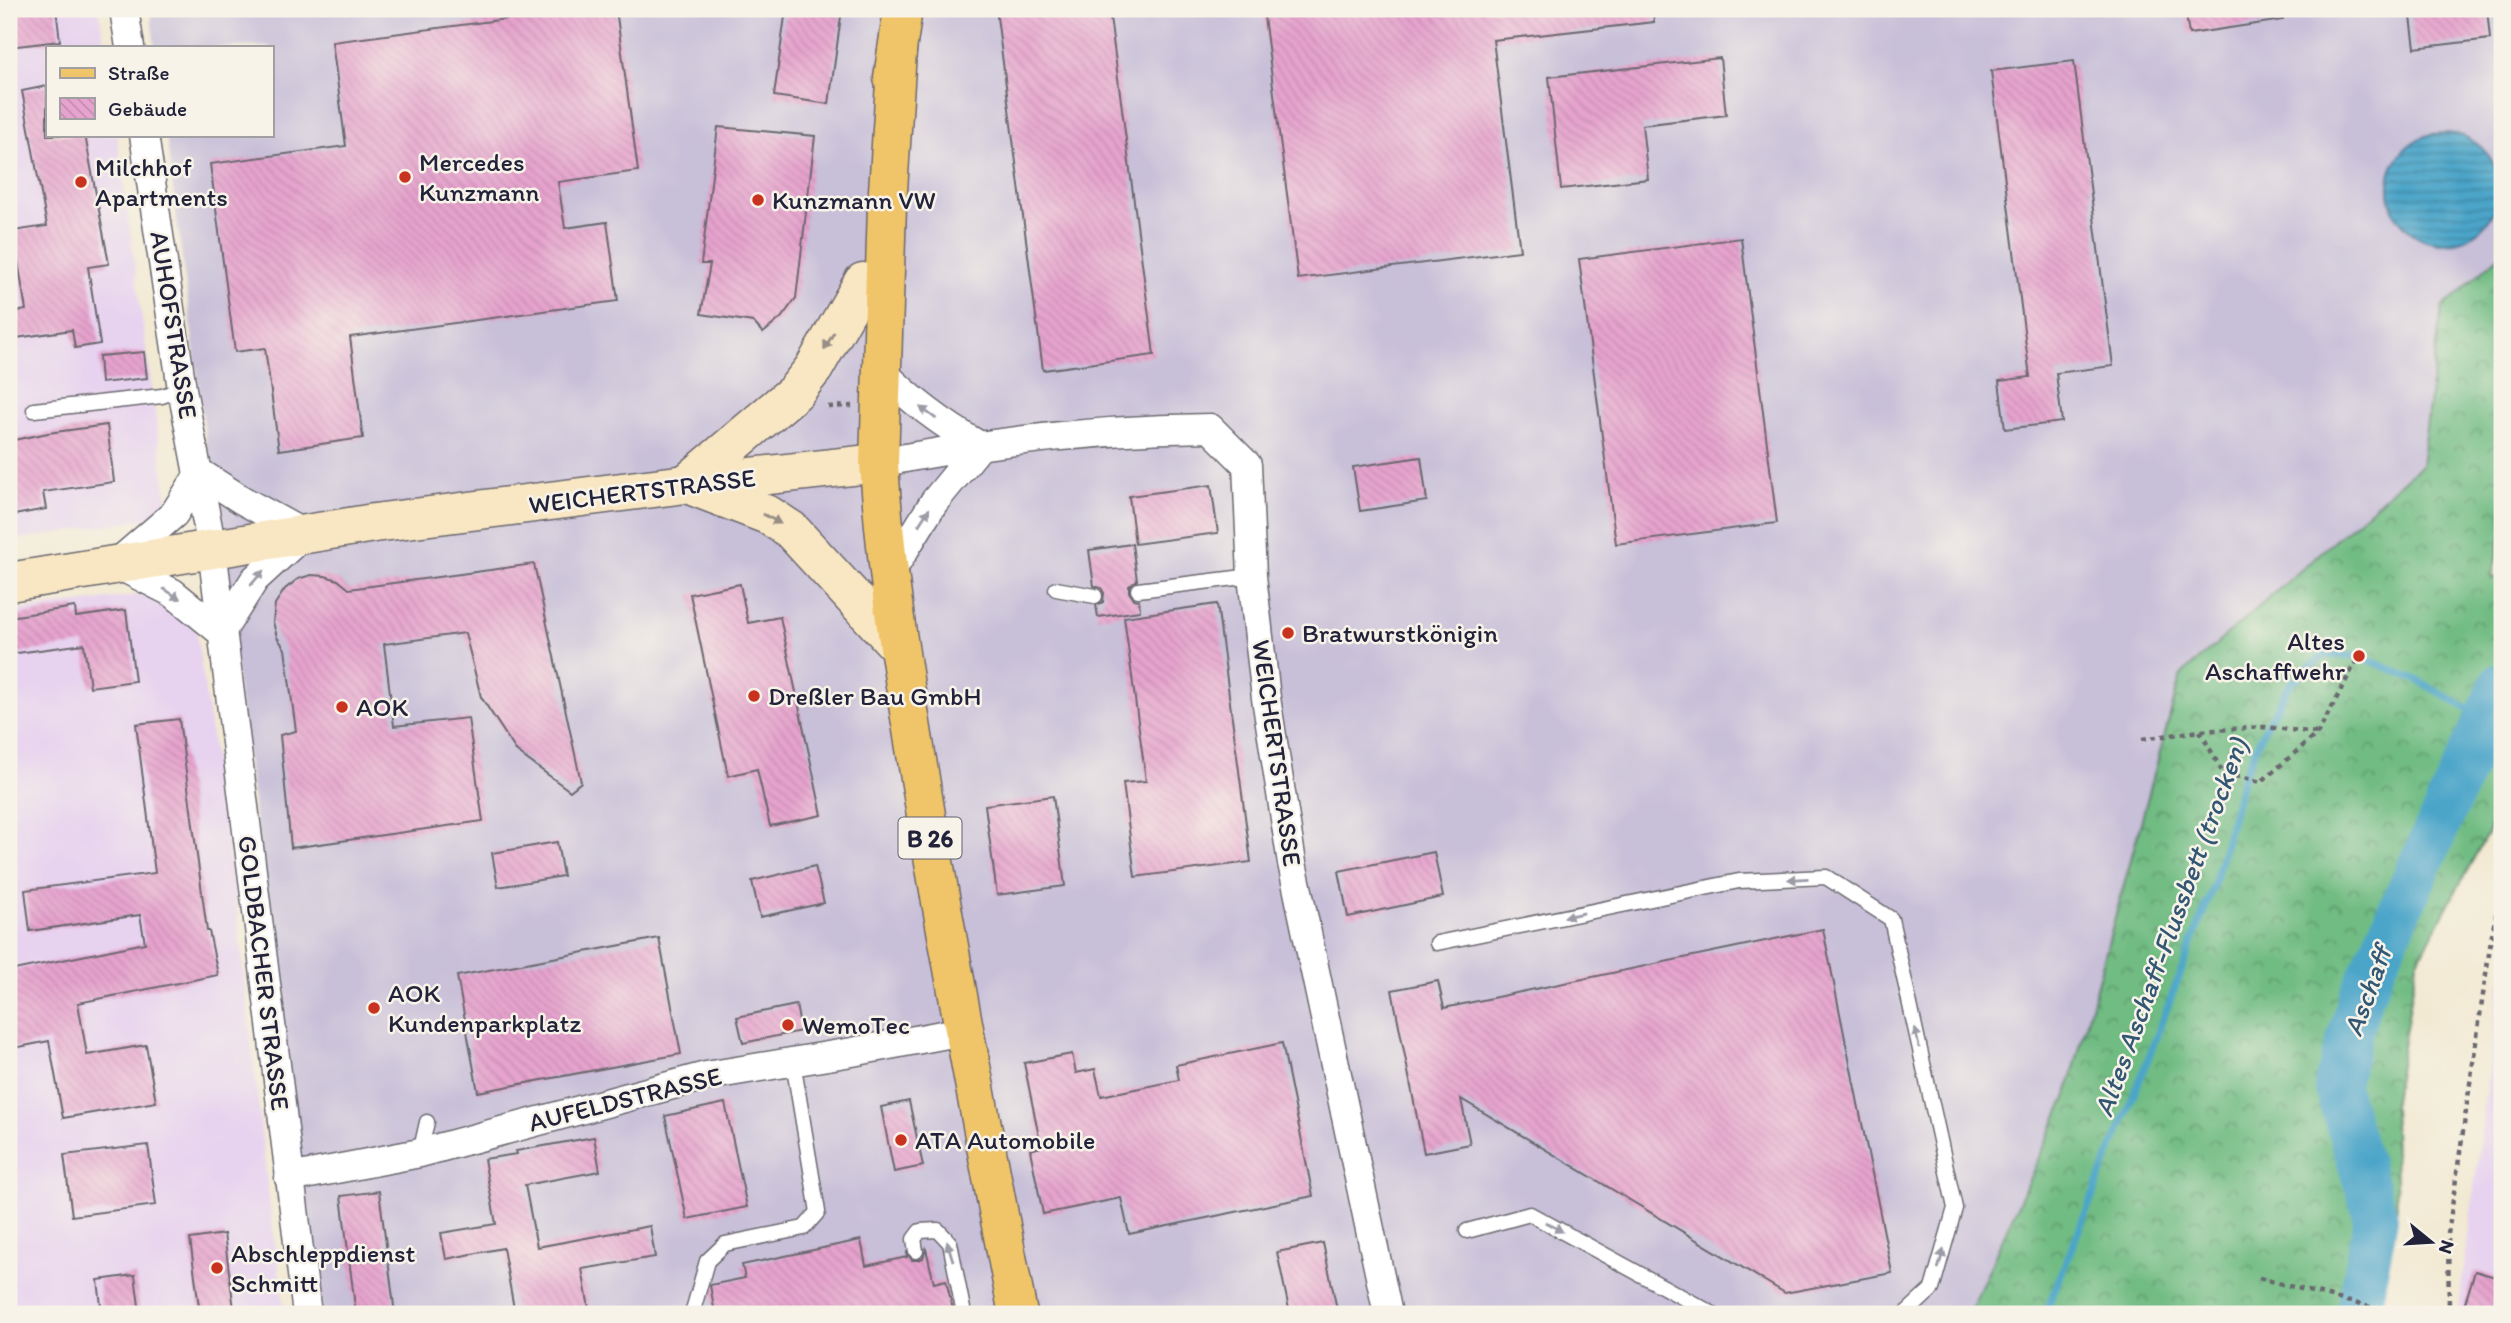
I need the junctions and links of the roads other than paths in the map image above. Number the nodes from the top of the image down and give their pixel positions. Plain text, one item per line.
1 (124, 9) edge
2 (903, 9) edge
3 (130, 46) edge
4 (897, 52) junction
5 (144, 136) edge
6 (863, 282) junction
7 (883, 372) junction
8 (182, 389) junction
9 (34, 410) dead end
10 (980, 446) junction
11 (879, 463) junction
12 (200, 473) junction
13 (686, 484) junction
14 (304, 534) junction
15 (212, 549) junction
16 (117, 564) junction
17 (889, 575) junction
18 (1252, 576) junction
19 (9, 582) edge
20 (1056, 589) dead end
21 (1138, 590) dead end
22 (1095, 596) dead end
23 (222, 632) junction
24 (898, 646) junction
25 (1437, 943) dead end
26 (963, 1031) junction
27 (793, 1062) junction
28 (428, 1122) dead end
29 (420, 1153) junction
30 (289, 1178) junction
31 (1467, 1230) dead end
32 (916, 1251) dead end
33 (307, 1314) edge
34 (692, 1314) edge
35 (964, 1314) edge
36 (1018, 1314) edge
37 (1388, 1314) edge
38 (1713, 1314) edge
39 (1905, 1314) edge

1 - 3 street
2 - 4 main road
4 - 6 main road
4 - 7 main road
5 - 8 street, AUHOFSTRASSE
6 - 11 main road
6 -> 13 main road
10 -> 7 street
7 - 11 main road
8 - 9 lane
8 - 12 street, AUHOFSTRASSE
10 - 11 street, WEICHERTSTRASSE
17 -> 10 street
10 - 18 street, WEICHERTSTRASSE
11 - 13 main road, WEICHERTSTRASSE
11 - 17 main road, B 26
12 - 14 street
12 - 15 street, AUHOFSTRASSE
12 - 16 street
13 - 14 main road, WEICHERTSTRASSE
13 -> 24 main road
14 - 15 main road, WEICHERTSTRASSE
23 -> 14 street
15 - 16 main road
15 - 23 street, GOLDBACHER STRASSE
16 - 19 main road
16 -> 23 street
17 - 24 main road, B 26
18 - 21 lane
18 - 37 street, WEICHERTSTRASSE
20 - 22 lane
23 - 30 street, GOLDBACHER STRASSE
24 - 26 main road, B 26
39 -> 25 lane
26 - 27 street, AUFELDSTRASSE
26 - 36 main road, B 26
27 - 29 street, AUFELDSTRASSE
27 - 34 lane
28 - 29 lane
29 - 30 street, AUFELDSTRASSE
30 - 33 street, GOLDBACHER STRASSE
31 -> 38 lane
35 -> 32 lane

